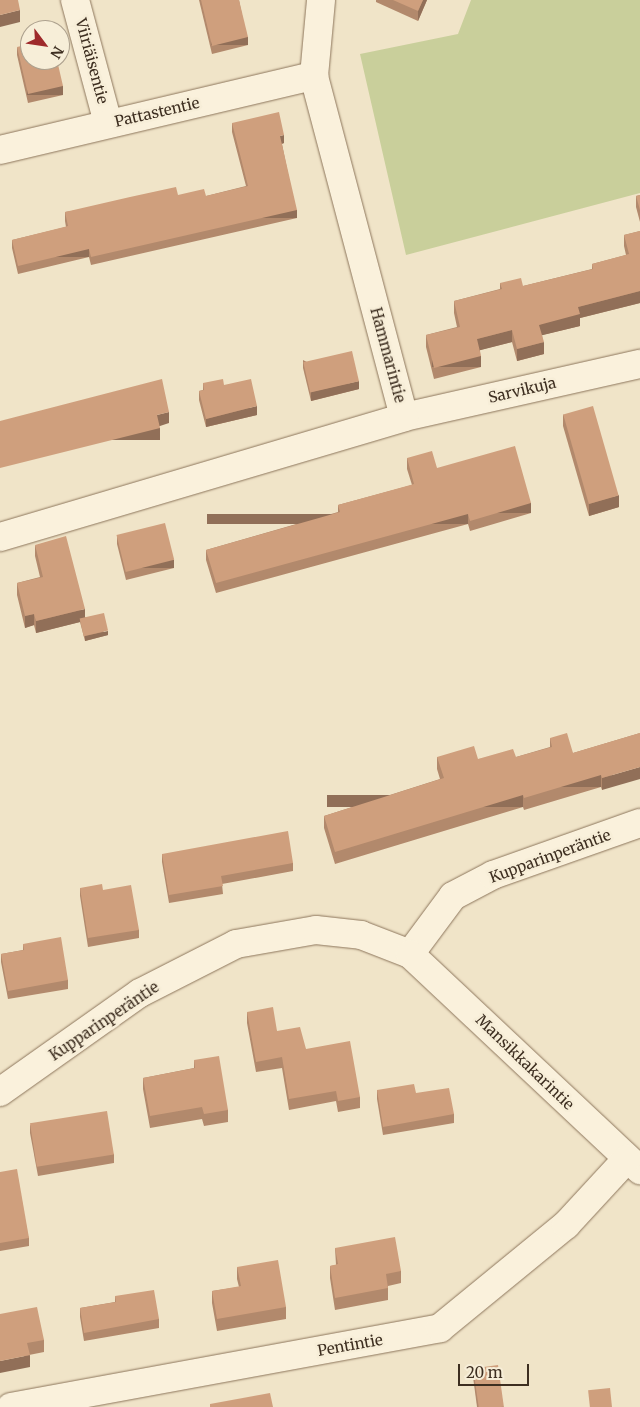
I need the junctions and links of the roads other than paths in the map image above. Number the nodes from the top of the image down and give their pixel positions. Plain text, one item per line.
1 (75, 0) edge
2 (321, 0) edge
3 (314, 76) junction
4 (108, 123) junction
5 (0, 150) edge
6 (640, 364) edge
7 (404, 417) junction
8 (0, 537) edge
9 (640, 823) edge
10 (410, 954) junction
11 (0, 1092) edge
12 (634, 1164) edge
13 (11, 1407) edge

1 - 4 street, Viiriäisentie
2 - 3 street, Hammarintie
3 - 4 street, Pattastentie
3 - 7 street, Hammarintie
4 - 5 street, Pattastentie
6 - 7 street, Sarvikuja
7 - 8 street, Hammarintie
9 - 10 street, Kupparinperäntie
10 - 11 street, Kupparinperäntie
10 - 12 street, Mansikkakarintie
12 - 13 street, Pentintie

